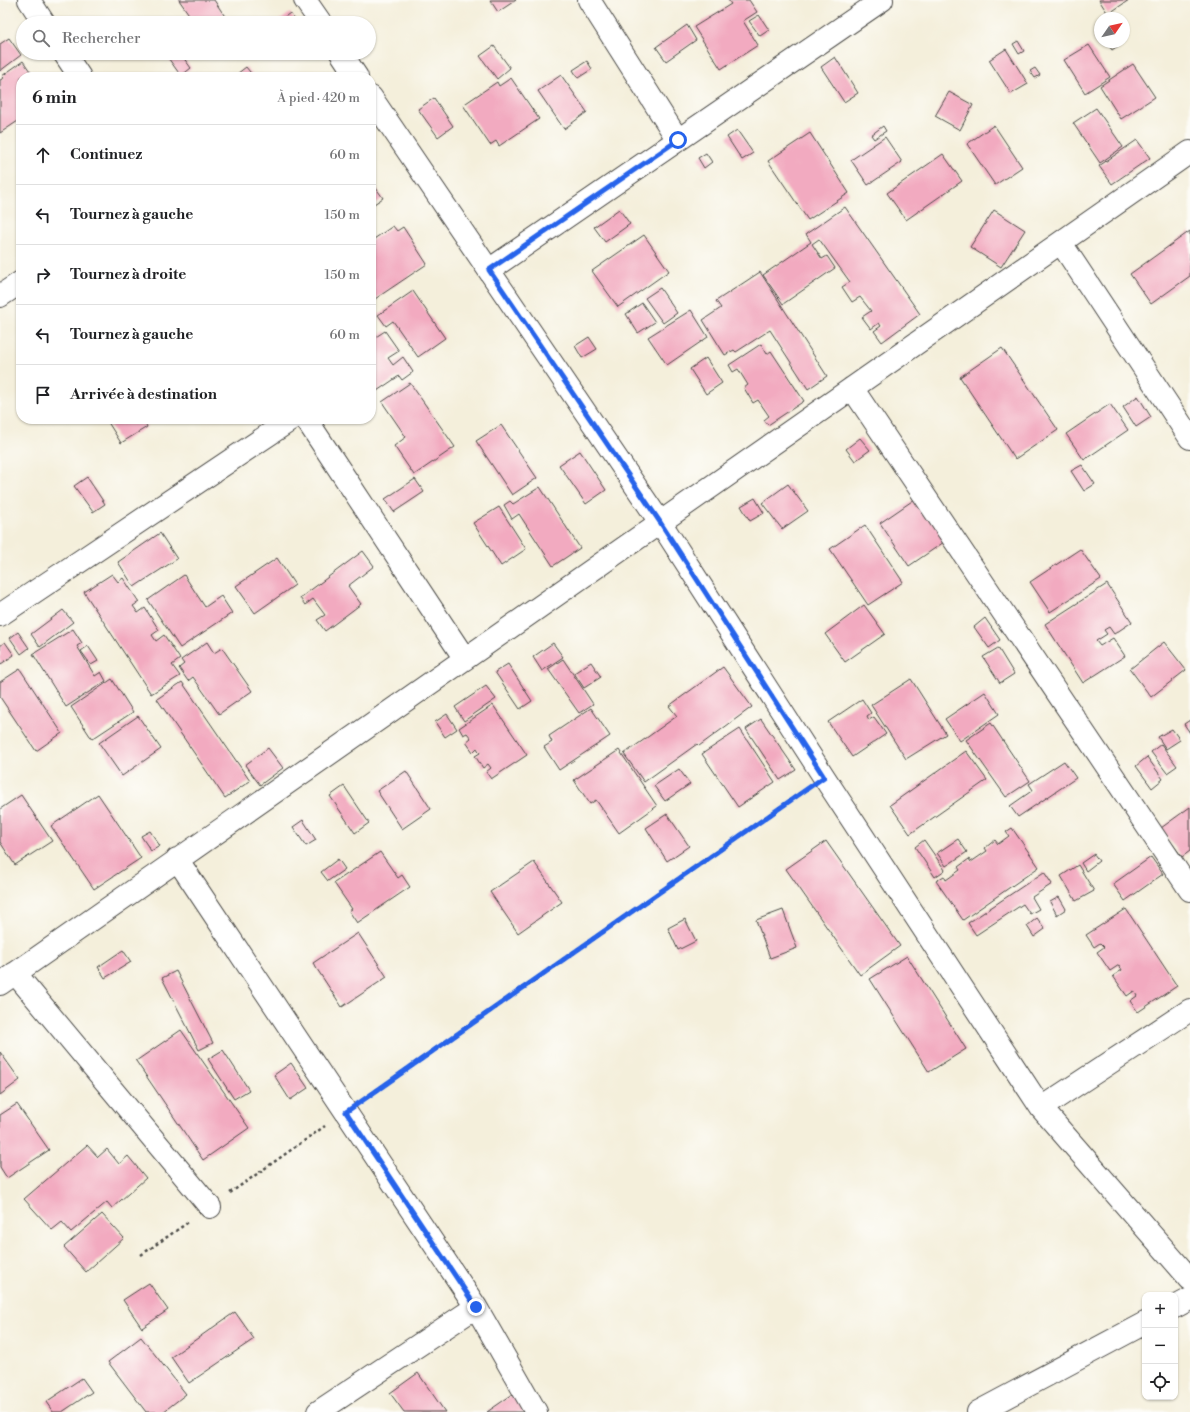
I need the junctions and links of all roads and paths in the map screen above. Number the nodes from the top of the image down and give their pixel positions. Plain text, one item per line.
1 (29, 0) edge
2 (305, 0) edge
3 (589, 0) edge
4 (882, 0) edge
5 (39, 16) edge
6 (316, 16) edge
7 (69, 60) edge
8 (346, 60) edge
9 (77, 72) edge
10 (354, 72) edge
11 (376, 104) edge
12 (678, 140) junction
13 (1190, 152) edge
14 (1060, 243) junction
15 (489, 270) junction
16 (16, 285) edge
17 (0, 296) edge
18 (852, 388) junction
19 (285, 424) edge
20 (309, 424) edge
21 (1190, 438) edge
22 (660, 522) junction
23 (0, 614) edge
24 (465, 659) junction
25 (824, 777) junction
26 (177, 859) junction
27 (1190, 890) edge
28 (7, 978) edge
29 (1190, 1010) edge
30 (1041, 1108) junction
31 (346, 1112) junction
32 (210, 1207) junction
33 (141, 1255) dead end
34 (1190, 1279) edge
35 (1190, 1299) edge
36 (1178, 1305) edge
37 (476, 1307) junction
38 (1142, 1325) edge
39 (318, 1412) edge
40 (536, 1412) edge
41 (978, 1412) edge

1 - 5 street
2 - 6 street
3 - 12 street
4 - 12 street
7 - 9 street
8 - 10 street
11 - 15 street
12 - 15 street
13 - 14 street
14 - 18 street
14 - 21 street
15 - 22 street
16 - 17 street
18 - 22 street
18 - 27 street
19 - 23 street
20 - 24 street
22 - 24 street
22 - 25 street
24 - 26 street
25 - 30 street
25 - 31 path
26 - 28 street
26 - 31 street
28 - 32 street
29 - 30 street
30 - 34 street
31 - 32 path
31 - 37 street
32 - 33 path
35 - 36 street
37 - 39 street
37 - 40 street
38 - 41 street

